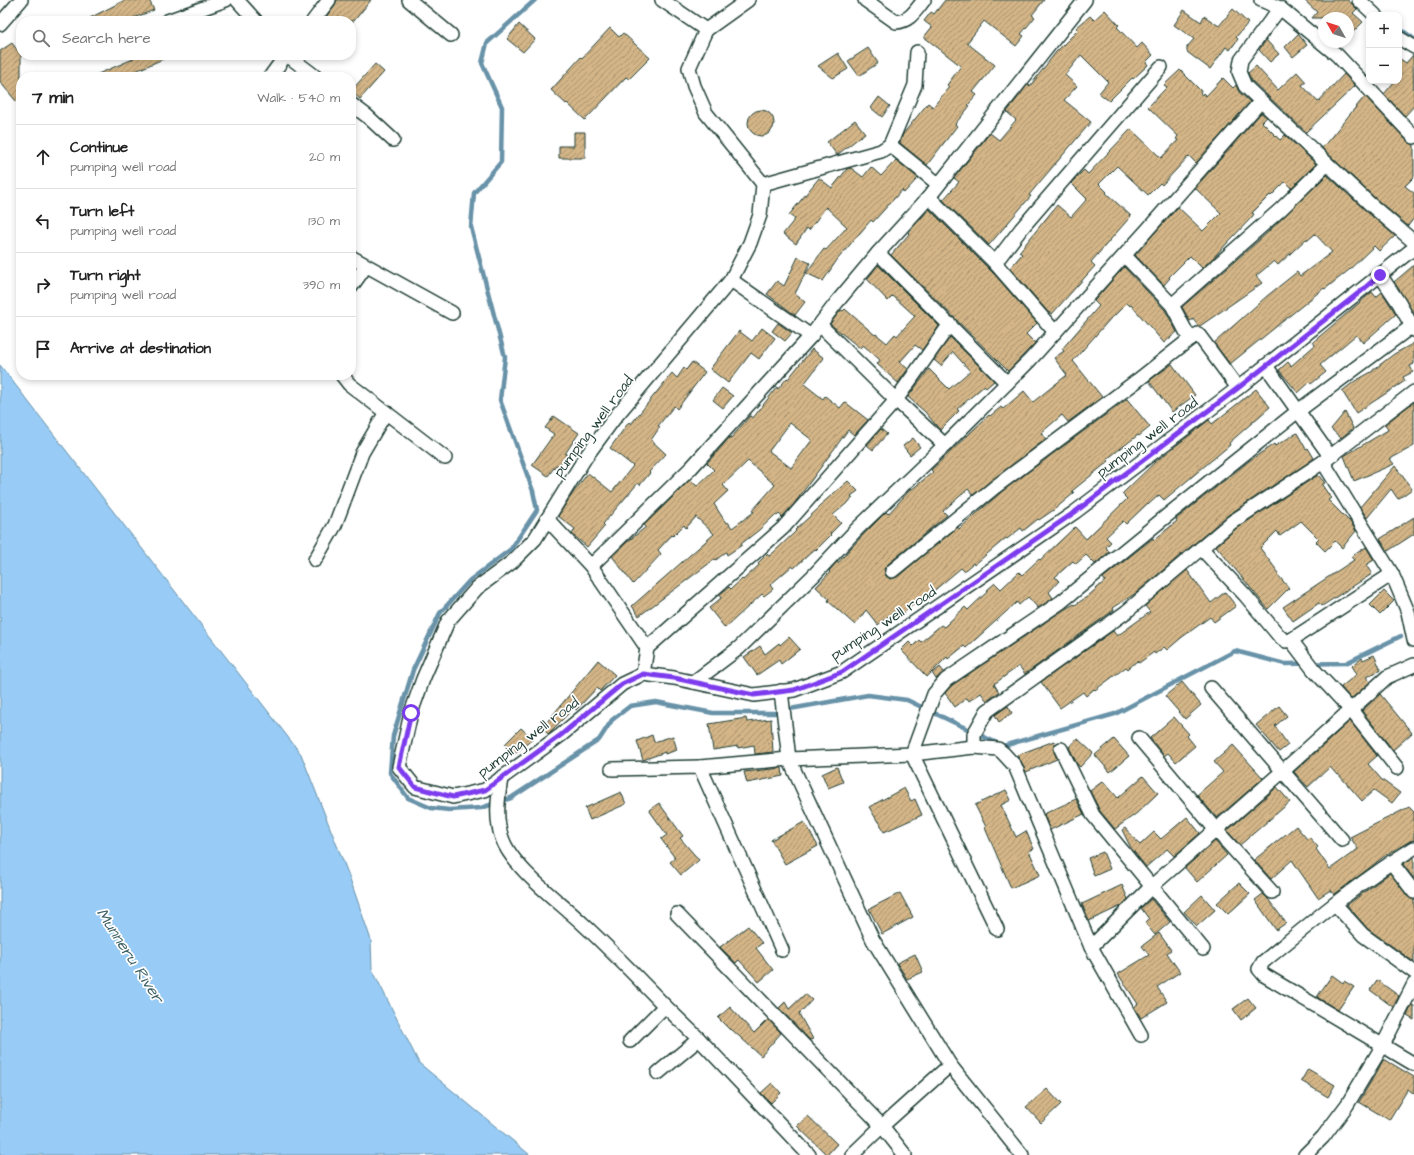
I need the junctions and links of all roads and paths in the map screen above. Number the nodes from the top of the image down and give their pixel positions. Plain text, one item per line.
1 (21, 0) edge
2 (226, 0) edge
3 (238, 0) edge
4 (329, 0) edge
5 (409, 0) edge
6 (662, 0) edge
7 (748, 0) edge
8 (865, 0) edge
9 (924, 0) edge
10 (1085, 0) edge
11 (1261, 0) edge
12 (1359, 0) edge
13 (1280, 8) junction
14 (1372, 12) edge
15 (181, 16) edge
16 (252, 16) edge
17 (316, 16) edge
18 (0, 24) edge
19 (706, 30) junction
20 (451, 35) dead end
21 (1402, 40) edge
22 (1414, 47) edge
23 (917, 52) dead end
24 (282, 60) edge
25 (293, 60) edge
26 (1161, 67) dead end
27 (274, 72) edge
28 (309, 72) edge
29 (1261, 101) junction
30 (356, 108) edge
31 (1414, 137) edge
32 (394, 140) dead end
33 (890, 145) junction
34 (1327, 164) junction
35 (763, 184) junction
36 (938, 184) junction
37 (929, 197) junction
38 (1414, 242) edge
39 (1414, 248) edge
40 (878, 253) junction
41 (1124, 256) junction
42 (356, 260) edge
43 (995, 263) junction
44 (366, 266) junction
45 (1380, 275) junction
46 (356, 279) edge
47 (731, 280) junction
48 (1172, 305) junction
49 (452, 313) dead end
50 (950, 324) junction
51 (820, 325) junction
52 (1413, 328) edge
53 (1055, 332) junction
54 (810, 336) junction
55 (1190, 339) junction
56 (1266, 366) junction
57 (346, 380) edge
58 (1007, 383) junction
59 (1238, 388) junction
60 (1414, 392) edge
61 (896, 400) junction
62 (1298, 410) junction
63 (386, 412) junction
64 (945, 445) junction
65 (446, 458) dead end
66 (1327, 459) junction
67 (547, 519) junction
68 (1201, 548) junction
69 (315, 560) dead end
70 (591, 566) junction
71 (892, 571) dead end
72 (1392, 574) junction
73 (1292, 640) junction
74 (1414, 640) edge
75 (647, 648) junction
76 (1414, 664) edge
77 (643, 674) junction
78 (694, 682) junction
79 (1211, 688) dead end
80 (781, 691) junction
81 (1351, 710) junction
82 (1139, 738) dead end
83 (974, 747) junction
84 (1061, 749) dead end
85 (912, 754) junction
86 (789, 759) junction
87 (700, 767) junction
88 (1397, 768) dead end
89 (612, 770) dead end
90 (1283, 771) junction
91 (501, 778) junction
92 (1216, 830) junction
93 (1342, 840) dead end
94 (1414, 848) edge
95 (1391, 862) junction
96 (1152, 886) junction
97 (1272, 892) dead end
98 (1414, 892) edge
99 (1335, 904) junction
100 (677, 914) dead end
101 (997, 929) dead end
102 (1091, 947) junction
103 (782, 950) dead end
104 (1203, 950) dead end
105 (1414, 972) edge
106 (1414, 984) edge
107 (665, 1006) junction
108 (1141, 1035) dead end
109 (699, 1039) junction
110 (630, 1041) dead end
111 (1383, 1045) junction
112 (1414, 1064) edge
113 (950, 1065) junction
114 (658, 1073) dead end
115 (882, 1126) junction
116 (809, 1155) edge
117 (852, 1155) edge
118 (905, 1155) edge
119 (1022, 1155) edge
120 (1305, 1155) edge

1 - 18 street
2 - 15 street
3 - 16 street
4 - 17 street
5 - 20 street
6 - 19 street
7 - 19 street
8 - 9 street
10 - 36 street
11 - 13 street
12 - 14 street
13 - 29 street
13 - 31 street
19 - 35 street
21 - 22 street
23 - 33 street
24 - 27 street
25 - 28 street
26 - 43 street
29 - 34 street
29 - 41 street
30 - 32 street
33 - 35 street
33 - 36 street
34 - 38 street
34 - 48 street
35 - 47 street, pumping well road
36 - 37 street
37 - 40 street
37 - 43 street
39 - 45 street, pumping well road
40 - 50 street
40 - 51 street
41 - 48 street
41 - 53 street
42 - 44 street
43 - 53 street
44 - 46 street
44 - 49 street
45 - 52 street
45 - 56 street, pumping well road
47 - 54 street
47 - 67 street, pumping well road
48 - 55 street
50 - 58 street
50 - 61 street
51 - 54 street
51 - 61 street
52 - 62 street
53 - 58 street
54 - 70 street
55 - 59 street
55 - 71 street
56 - 59 street, pumping well road
56 - 62 street
57 - 63 street
58 - 64 street
59 - 80 street, pumping well road
60 - 66 street
61 - 64 street
61 - 75 street
62 - 66 street
62 - 85 street
63 - 65 street
63 - 69 street
64 - 78 street
66 - 68 street
66 - 72 street
67 - 70 street
67 - 91 street, pumping well road
68 - 73 street
68 - 83 street
70 - 75 street
72 - 73 street
72 - 74 street
73 - 81 street
75 - 77 street
76 - 81 street
77 - 78 street, pumping well road
77 - 91 street, pumping well road
78 - 80 street, pumping well road
79 - 90 street
80 - 86 street
81 - 88 street
81 - 90 street
82 - 92 street
83 - 85 street
83 - 102 street
84 - 96 street
85 - 86 street
85 - 101 street
86 - 87 street
86 - 113 street
87 - 89 street
87 - 103 street
90 - 92 street
90 - 93 street
91 - 107 street
92 - 96 street
92 - 97 street
94 - 95 street
95 - 98 street
95 - 99 street
96 - 102 street
96 - 104 street
99 - 105 street
99 - 111 street
100 - 115 street
102 - 108 street
106 - 111 street
107 - 109 street
107 - 110 street
109 - 114 street
109 - 116 street
111 - 112 street
111 - 120 street
113 - 115 street
113 - 119 street
115 - 117 street
115 - 118 street

